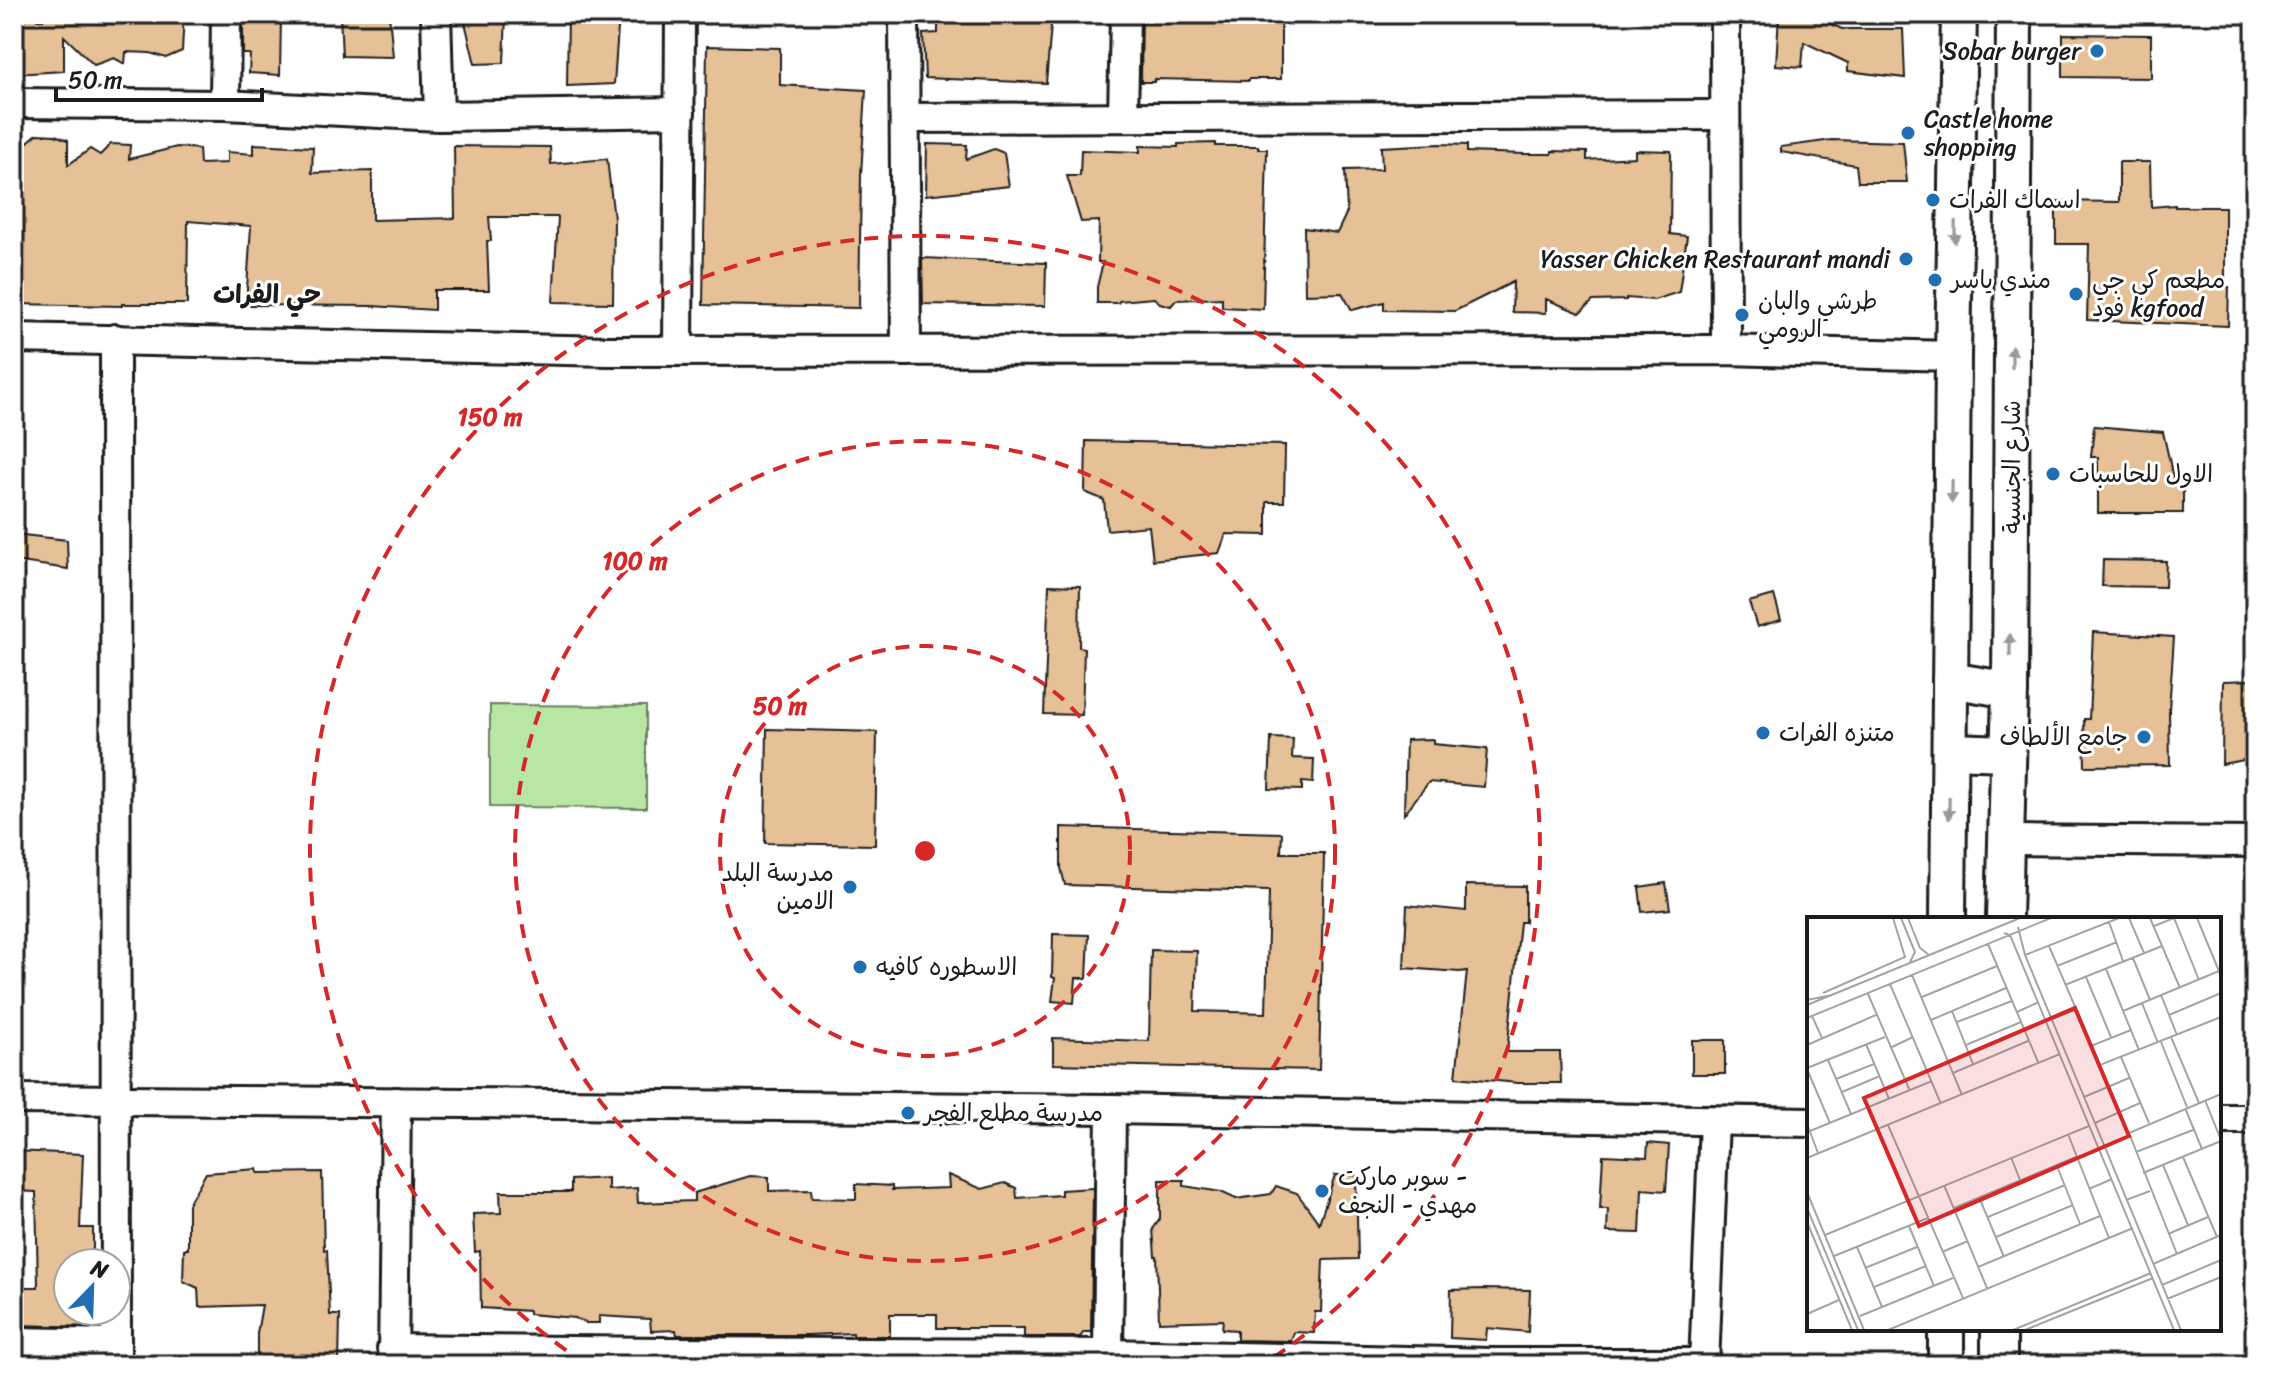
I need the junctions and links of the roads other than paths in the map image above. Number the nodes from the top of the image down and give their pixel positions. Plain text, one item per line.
1 (226, 14) edge
2 (436, 14) edge
3 (680, 14) edge
4 (904, 14) edge
5 (1125, 14) edge
6 (1725, 14) edge
7 (1959, 14) edge
8 (2014, 14) edge
9 (14, 103) edge
10 (225, 105) junction
11 (680, 112) junction
12 (1725, 115) junction
13 (439, 116) junction
14 (1123, 117) junction
15 (905, 118) junction
16 (14, 338) edge
17 (115, 339) junction
18 (1726, 350) junction
19 (678, 351) junction
20 (906, 351) junction
21 (1953, 356) junction
22 (1950, 680) junction
23 (2010, 690) junction
24 (1950, 751) junction
25 (2008, 753) junction
26 (2005, 840) junction
27 (2255, 842) edge
28 (1948, 917) edge
29 (2004, 917) edge
30 (14, 1099) edge
31 (117, 1100) junction
32 (396, 1102) junction
33 (1111, 1109) junction
34 (2221, 1119) edge
35 (2255, 1119) edge
36 (1714, 1121) junction
37 (1807, 1122) edge
38 (1946, 1331) edge
39 (1999, 1331) edge
40 (14, 1342) edge
41 (116, 1354) edge
42 (1108, 1354) junction
43 (392, 1357) edge
44 (666, 1359) edge
45 (1492, 1364) edge
46 (1704, 1364) edge
47 (1946, 1365) edge
48 (1999, 1365) edge

1 - 10 street
2 - 13 street
3 - 11 street
4 - 15 street
5 - 14 street
6 - 12 street
7 -> 21 main road
23 -> 8 main road, شارع الجنسية
9 - 10 street
10 - 13 street
11 - 13 street
11 - 19 street
12 - 14 street
12 - 18 street
14 - 15 street
15 - 20 street
16 - 17 street
17 - 19 street
17 - 31 street
18 - 20 street
18 - 21 street
19 - 20 street
21 -> 22 main road
22 - 23 main road
22 - 24 main road
23 - 25 main road, شارع الجنسية
24 - 25 main road
24 -> 28 main road
25 - 26 main road, شارع الجنسية
26 - 27 street
26 - 29 main road, شارع الجنسية
30 - 31 street
31 - 32 street
31 - 41 street
32 - 33 street
32 - 43 street
33 - 36 street
33 - 42 street
34 - 35 street
36 - 37 street
36 - 46 street
38 - 47 main road
39 - 48 main road
40 - 41 street
42 - 44 street
42 - 45 street
43 - 44 street
45 - 46 street

